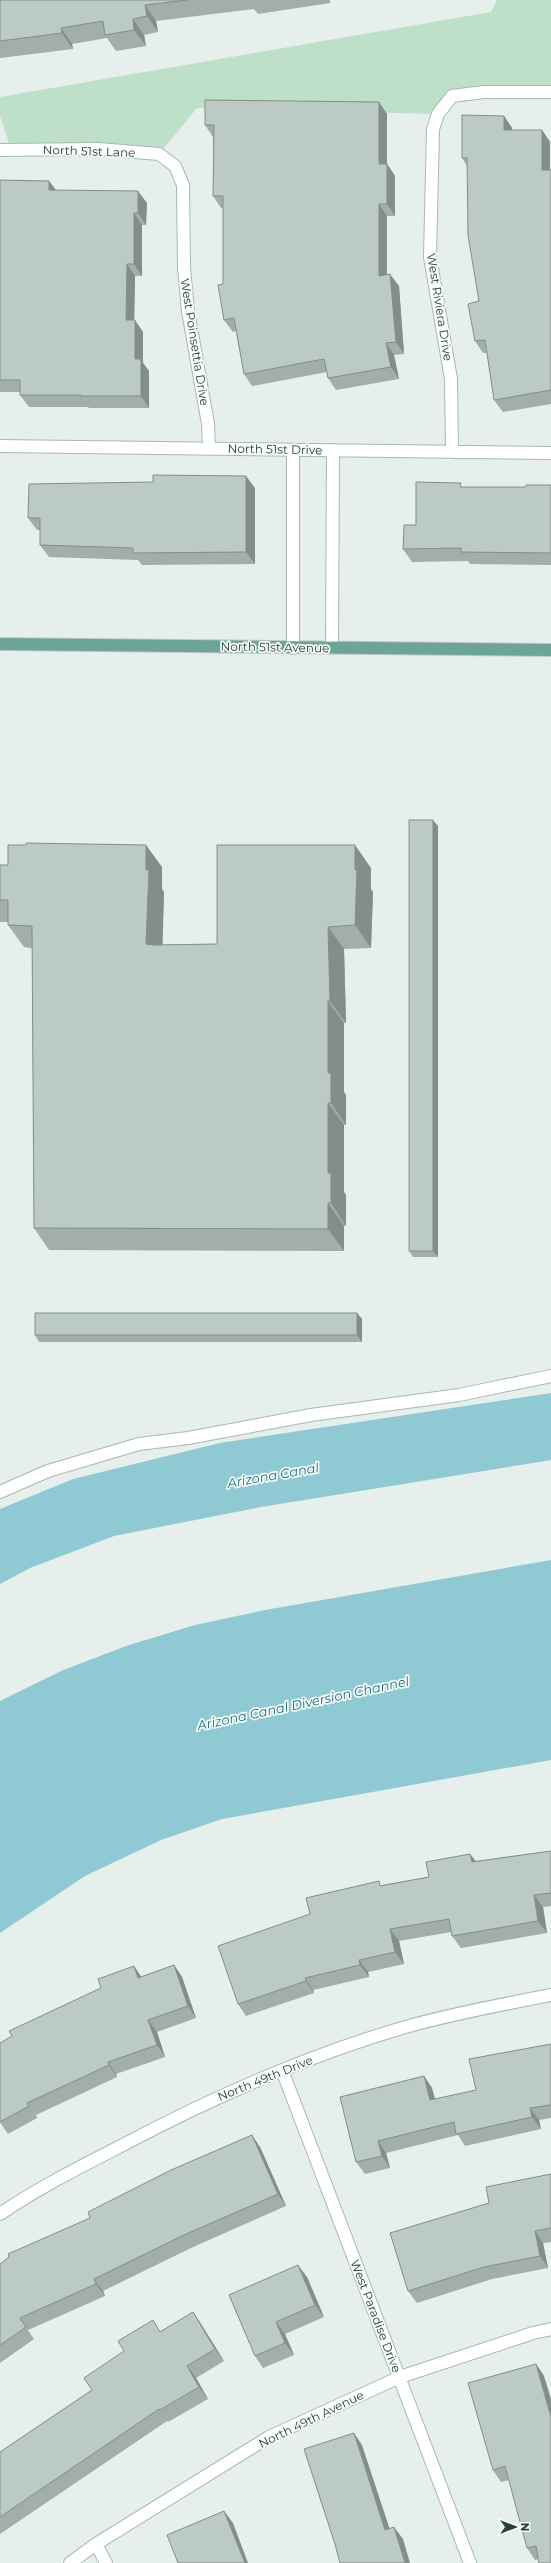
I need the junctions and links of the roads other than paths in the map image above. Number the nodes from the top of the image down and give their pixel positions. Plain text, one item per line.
1 (551, 92) edge
2 (0, 150) edge
3 (175, 166) joint
4 (0, 446) edge
5 (209, 448) junction
6 (293, 450) junction
7 (333, 450) junction
8 (452, 452) junction
9 (551, 452) edge
10 (0, 644) edge
11 (293, 648) junction
12 (332, 648) junction
13 (551, 650) edge
14 (551, 1376) edge
15 (0, 1492) edge
16 (551, 1995) edge
17 (282, 2070) junction
18 (0, 2214) edge
19 (551, 2329) edge
20 (400, 2377) junction
21 (96, 2544) junction
22 (70, 2563) edge
23 (106, 2563) edge
24 (470, 2563) edge

1 - 8 street, West Riviera Drive
2 - 3 street, North 51st Lane
3 - 5 street, West Poinsettia Drive
4 - 5 street, North 51st Drive
5 - 6 street, North 51st Drive
6 - 7 street, North 51st Drive
6 - 11 street
7 - 8 street, North 51st Drive
7 - 12 street
8 - 9 street, North 51st Drive
10 - 11 main road, North 51st Avenue
11 - 12 main road, North 51st Avenue
12 - 13 main road, North 51st Avenue
14 - 15 street
16 - 17 street, North 49th Drive
17 - 18 street, North 49th Drive
17 - 20 street, West Paradise Drive
19 - 20 street, North 49th Avenue
20 - 21 street, North 49th Avenue
20 - 24 street, West Paradise Drive
21 - 22 street, North 49th Avenue
21 - 23 street

